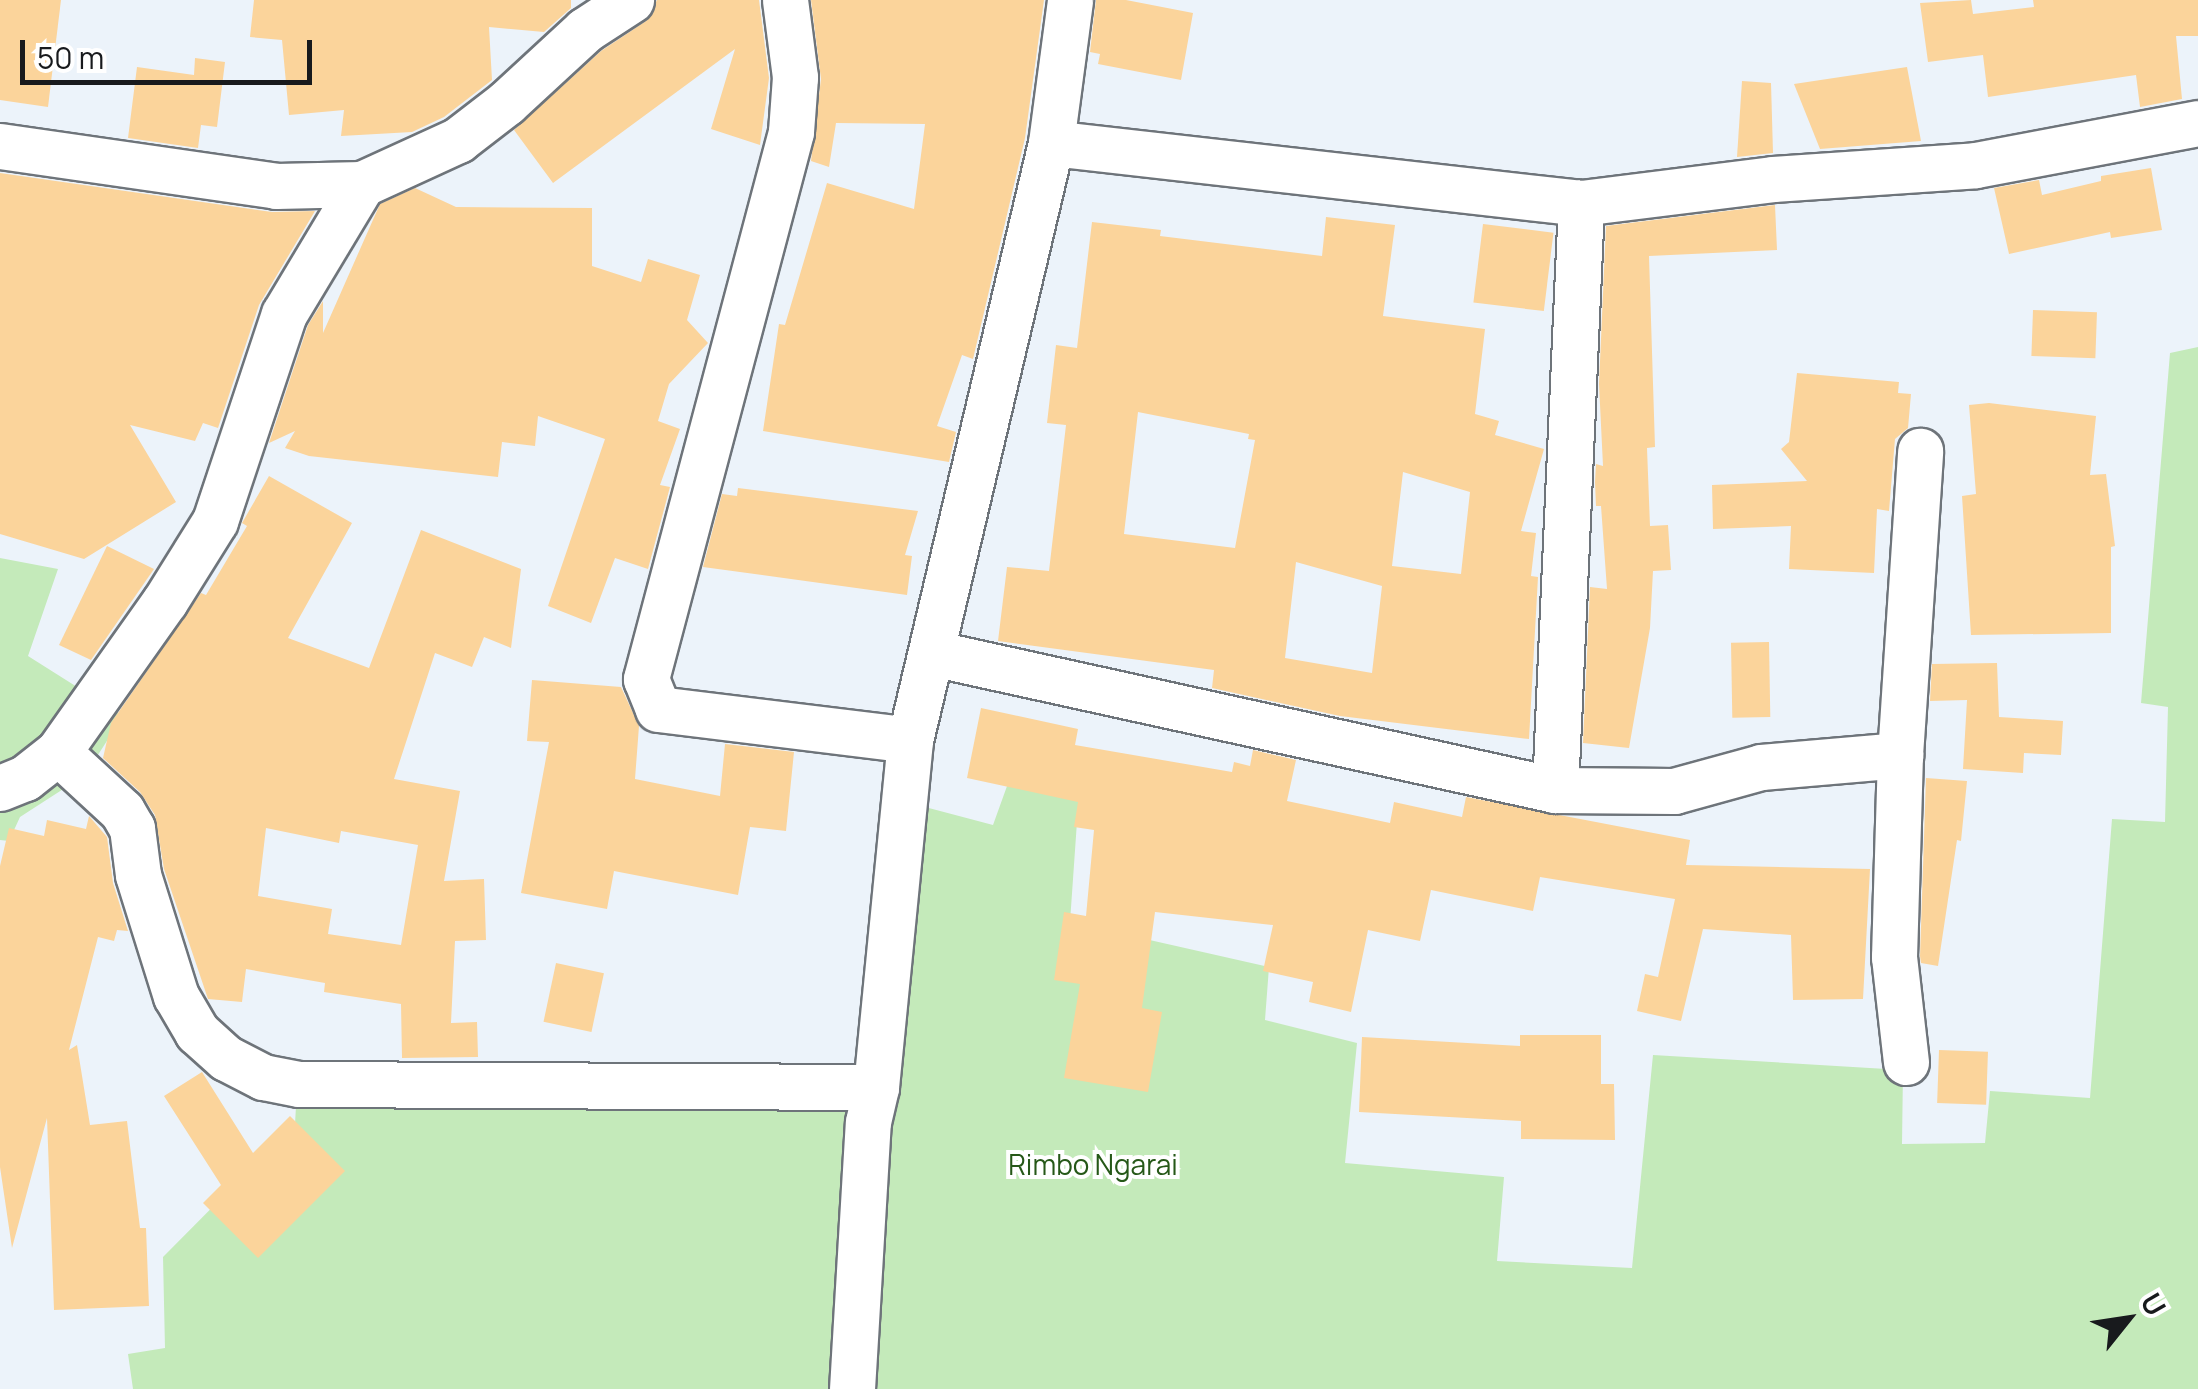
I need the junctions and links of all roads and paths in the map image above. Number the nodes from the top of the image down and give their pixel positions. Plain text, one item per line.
1 (631, 0) edge
2 (785, 0) edge
3 (1070, 0) edge
4 (2198, 123) edge
5 (1051, 143) junction
6 (0, 146) edge
7 (362, 184) junction
8 (1581, 203) junction
9 (1920, 451) dead end
10 (932, 653) junction
11 (910, 740) junction
12 (58, 752) junction
13 (1900, 755) junction
14 (0, 788) edge
15 (1555, 790) junction
16 (1906, 1062) dead end
17 (876, 1087) junction
18 (852, 1389) edge

1 - 7 street
2 - 11 street
3 - 5 street
4 - 8 street
5 - 8 street
5 - 10 street
6 - 7 street
7 - 12 street
8 - 15 street
9 - 13 street
10 - 11 street
10 - 15 street
11 - 17 street
12 - 14 street
12 - 17 street
13 - 15 street
13 - 16 street
17 - 18 street

